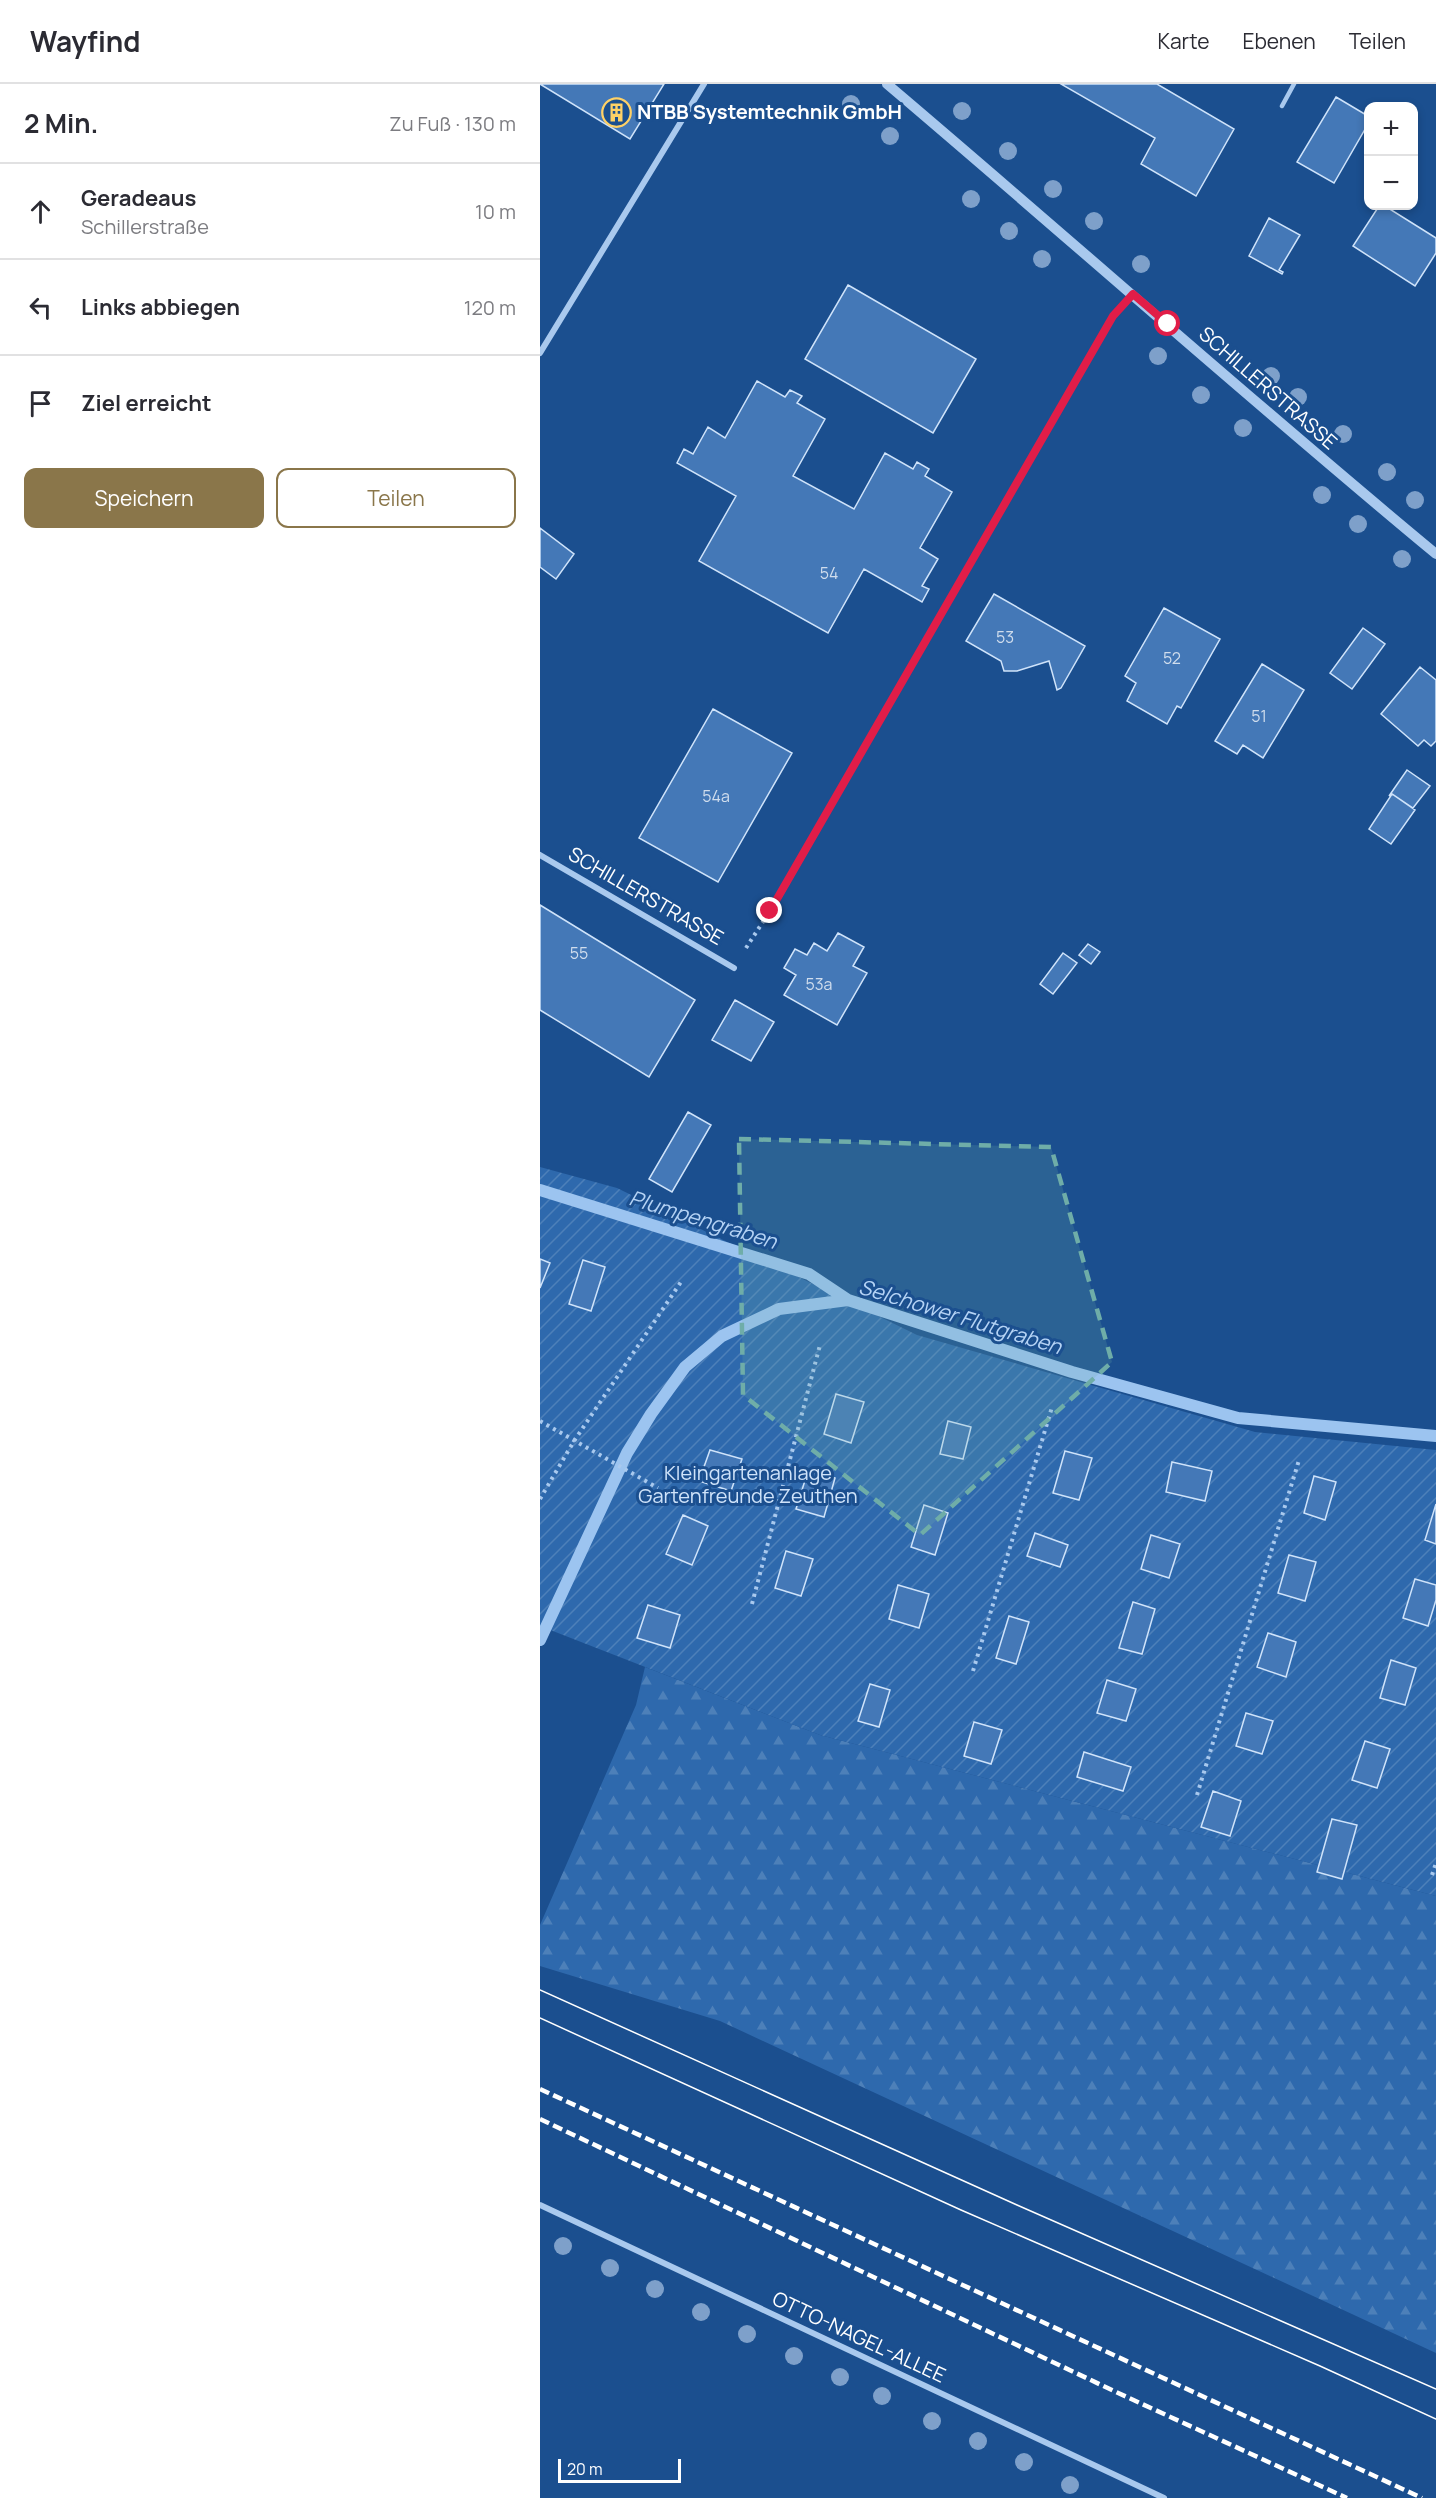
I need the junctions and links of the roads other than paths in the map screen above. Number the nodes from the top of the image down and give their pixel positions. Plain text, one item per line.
1 (704, 84) edge
2 (887, 84) edge
3 (1294, 84) edge
4 (1282, 106) dead end
5 (1133, 294) junction
6 (540, 353) edge
7 (1436, 554) edge
8 (540, 855) edge
9 (780, 896) road end
10 (734, 968) road end
11 (540, 2205) edge
12 (1164, 2498) edge

1 - 6 street
2 - 5 street, SCHILLERSTRASSE
3 - 4 lane
5 - 7 street, SCHILLERSTRASSE
5 - 9 lane
8 - 10 street, SCHILLERSTRASSE
11 - 12 street, OTTO-NAGEL-ALLEE

